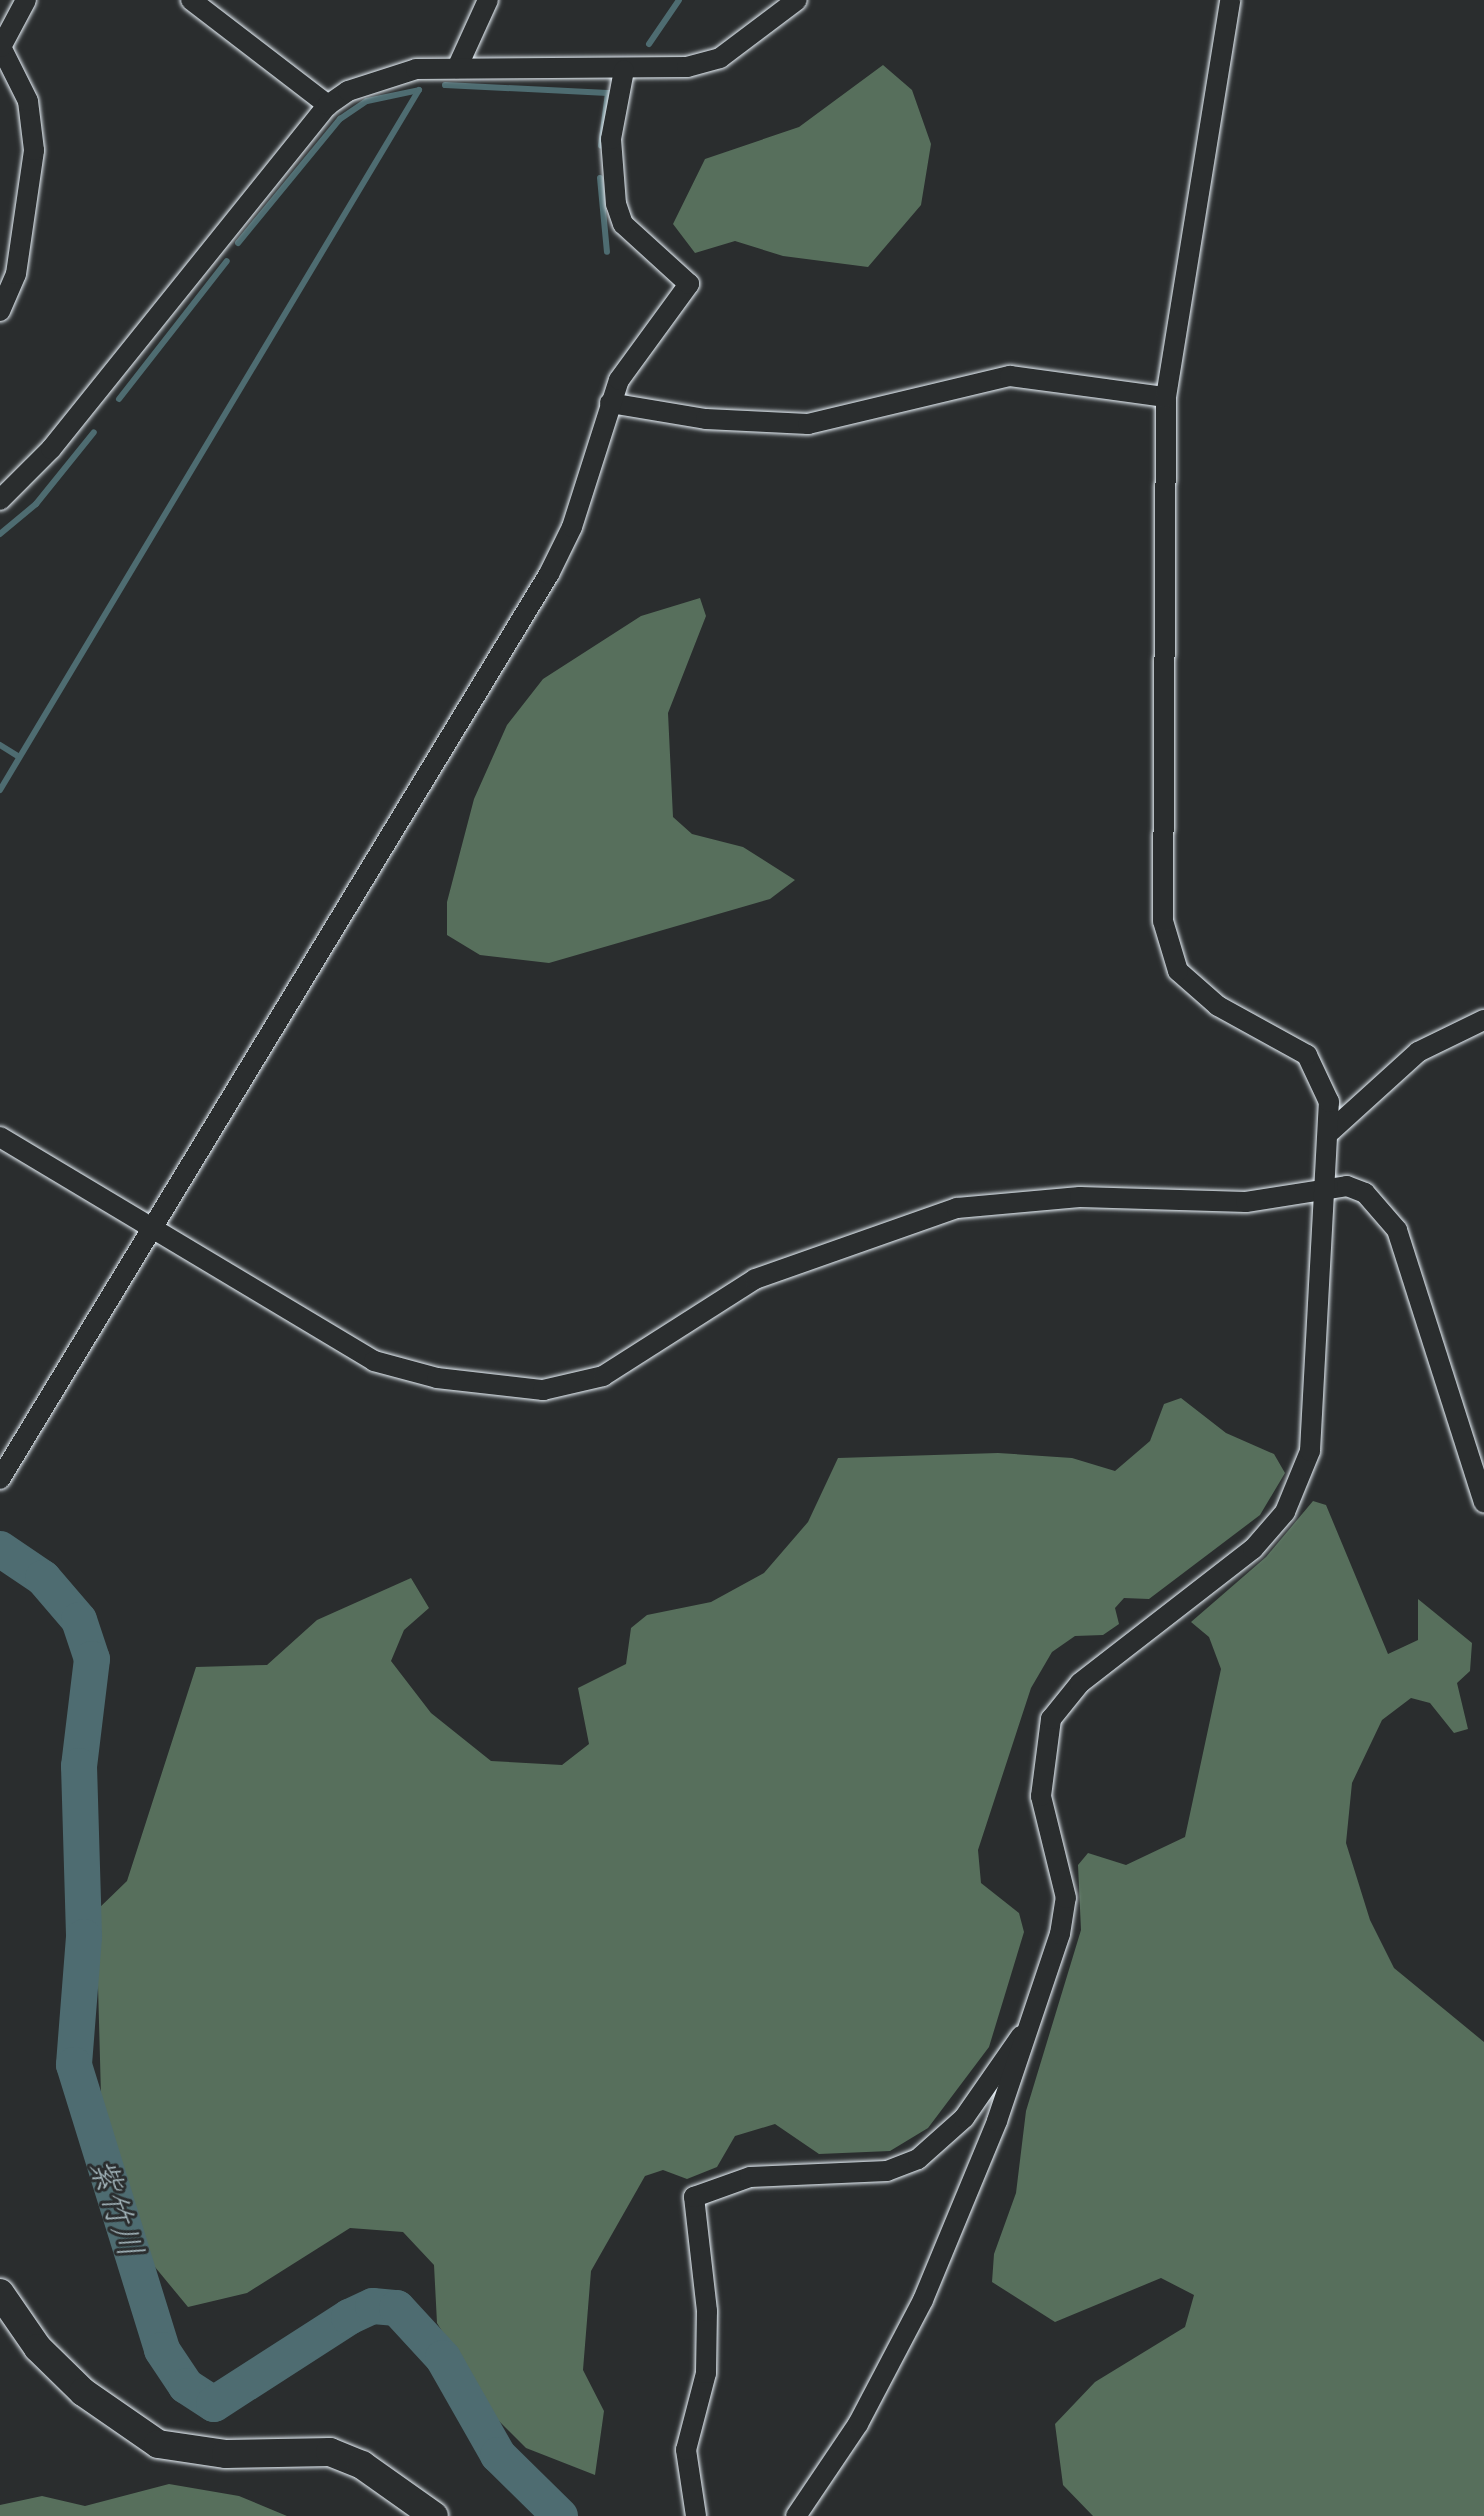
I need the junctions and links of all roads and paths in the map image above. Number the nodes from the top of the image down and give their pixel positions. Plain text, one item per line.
1 (26, 0) edge
2 (191, 0) edge
3 (488, 0) edge
4 (797, 0) edge
5 (1230, 0) edge
6 (457, 68) junction
7 (624, 70) junction
8 (328, 105) junction
9 (0, 311) edge
10 (1166, 397) junction
11 (610, 403) junction
12 (0, 500) edge
13 (1484, 1020) edge
14 (1331, 1131) junction
15 (0, 1137) edge
16 (1328, 1184) junction
17 (154, 1229) junction
18 (0, 1479) edge
19 (1484, 1502) edge
20 (1028, 2033) junction
21 (0, 2293) edge
22 (434, 2516) edge
23 (696, 2516) edge
24 (796, 2516) edge

1 - 9 street
2 - 8 street
3 - 6 street
4 - 7 street
5 - 10 street
6 - 7 street
6 - 8 street
7 - 11 street
8 - 12 street
10 - 11 street
10 - 14 street
11 - 17 street
13 - 14 street
14 - 16 street
15 - 17 street
16 - 17 street
16 - 19 street
16 - 20 street
17 - 18 street
20 - 23 street
20 - 24 street
21 - 22 main road

